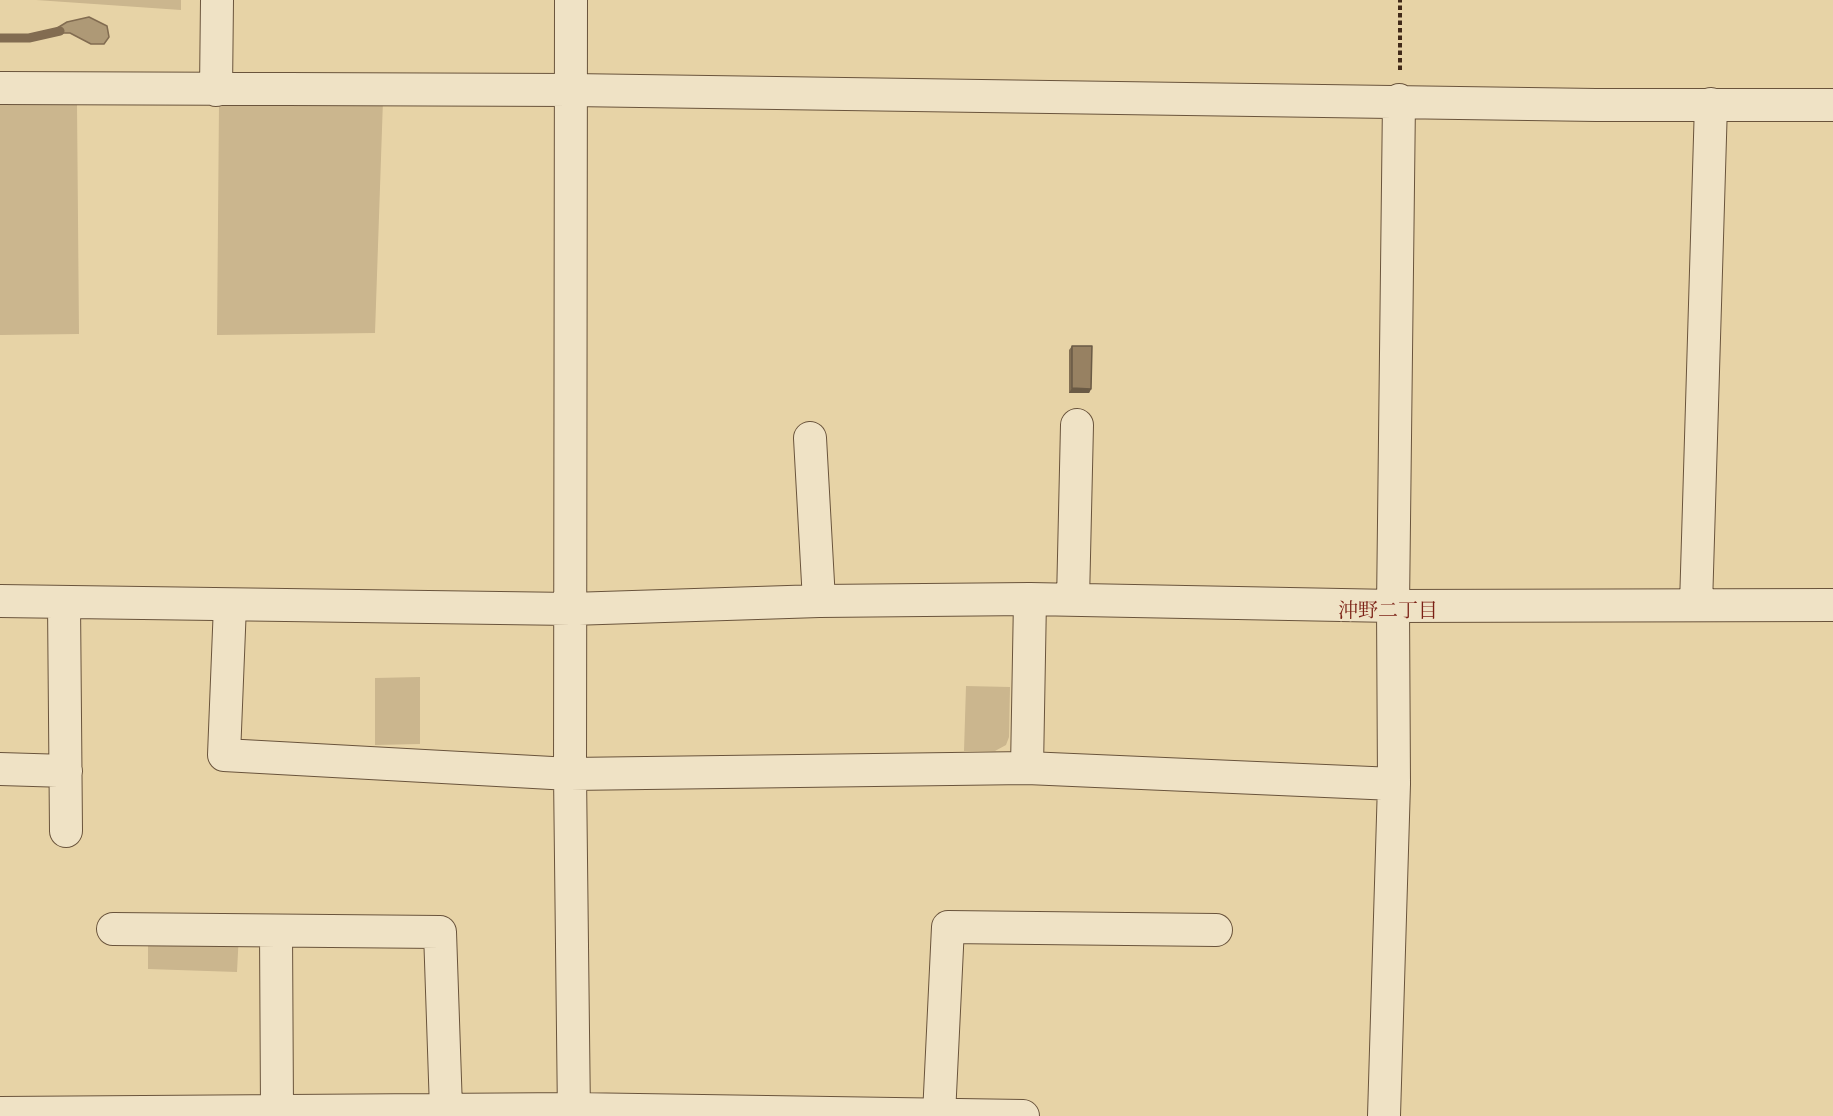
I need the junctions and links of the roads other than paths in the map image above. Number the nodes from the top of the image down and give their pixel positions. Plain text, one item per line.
1 (217, 0) edge
2 (571, 0) edge
3 (0, 88) edge
4 (216, 90) junction
5 (572, 90) junction
6 (1400, 100) junction
7 (1711, 104) junction
8 (1833, 105) edge
9 (1077, 425) dead end
10 (810, 438) dead end
11 (1030, 599) junction
12 (1073, 600) junction
13 (0, 601) edge
14 (819, 601) junction
15 (64, 603) junction
16 (1696, 604) junction
17 (230, 605) junction
18 (1833, 605) edge
19 (1393, 606) junction
20 (571, 609) junction
21 (1028, 768) junction
22 (0, 769) edge
23 (66, 771) junction
24 (570, 774) junction
25 (1394, 784) junction
26 (66, 831) dead end
27 (113, 929) dead end
28 (1216, 930) dead end
29 (276, 931) junction
30 (446, 1109) junction
31 (277, 1110) junction
32 (574, 1112) edge
33 (0, 1113) edge
34 (939, 1115) edge
35 (1023, 1116) edge
36 (1384, 1116) edge

1 - 4 street
2 - 5 street
3 - 4 street
4 - 5 street
5 - 6 street
5 - 20 street
6 - 7 street
6 - 19 street
7 - 8 street
7 - 16 street
9 - 12 street
10 - 14 street
11 - 12 street
11 - 14 street
11 - 21 street
12 - 19 street
13 - 15 street
14 - 20 street
15 - 17 street
15 - 23 street
16 - 18 street
16 - 19 street
17 - 20 street
17 - 24 street
19 - 25 street
20 - 24 street
21 - 24 street
21 - 25 street
22 - 23 street
23 - 26 street
24 - 32 street
25 - 36 street
27 - 29 street
28 - 34 street
29 - 30 street
29 - 31 street
30 - 31 street
30 - 32 street
31 - 33 street
32 - 34 street
34 - 35 street

